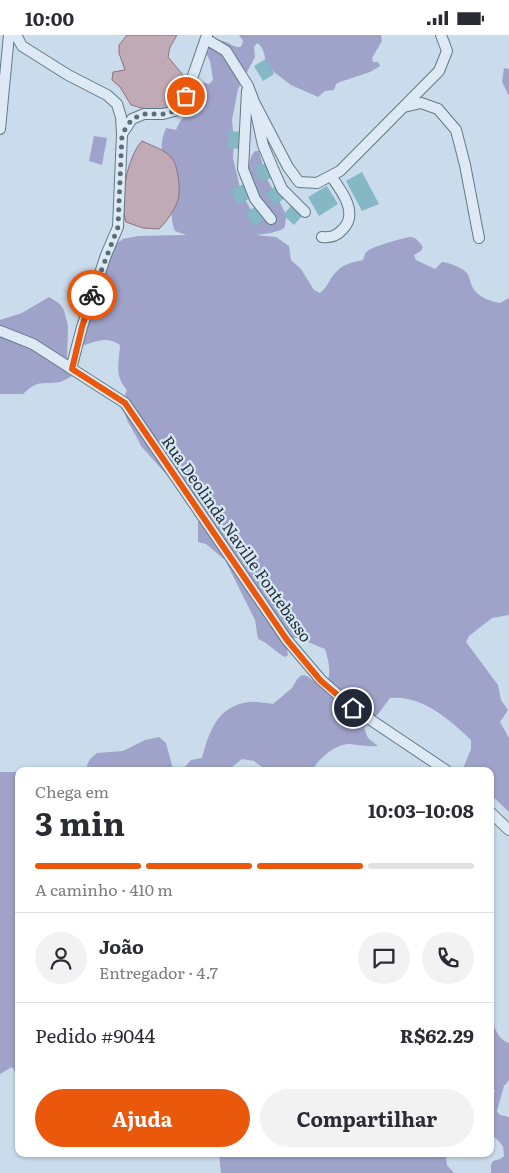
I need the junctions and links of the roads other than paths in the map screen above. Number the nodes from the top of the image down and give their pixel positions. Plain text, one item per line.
1 (10, 35) edge
2 (16, 35) edge
3 (441, 35) edge
4 (207, 37) edge
5 (22, 46) junction
6 (7, 54) junction
7 (245, 82) junction
8 (252, 97) junction
9 (403, 107) junction
10 (0, 129) edge
11 (122, 134) junction
12 (331, 176) junction
13 (306, 213) dead end
14 (272, 219) dead end
15 (322, 237) dead end
16 (479, 238) dead end
17 (0, 331) edge
18 (72, 369) junction
19 (441, 767) edge
20 (494, 816) edge
21 (509, 830) edge

1 - 6 street
2 - 5 street
3 - 9 street
4 - 7 street
4 - 11 street
5 - 6 street
5 - 11 street
6 - 10 street
7 - 8 street
7 - 14 street
8 - 12 street
8 - 13 street
9 - 12 street
9 - 16 street
11 - 18 street
12 - 15 street
17 - 18 street, Rua Deolinda Naville Fontebasso
18 - 19 street, Rua Deolinda Naville Fontebasso
20 - 21 street

